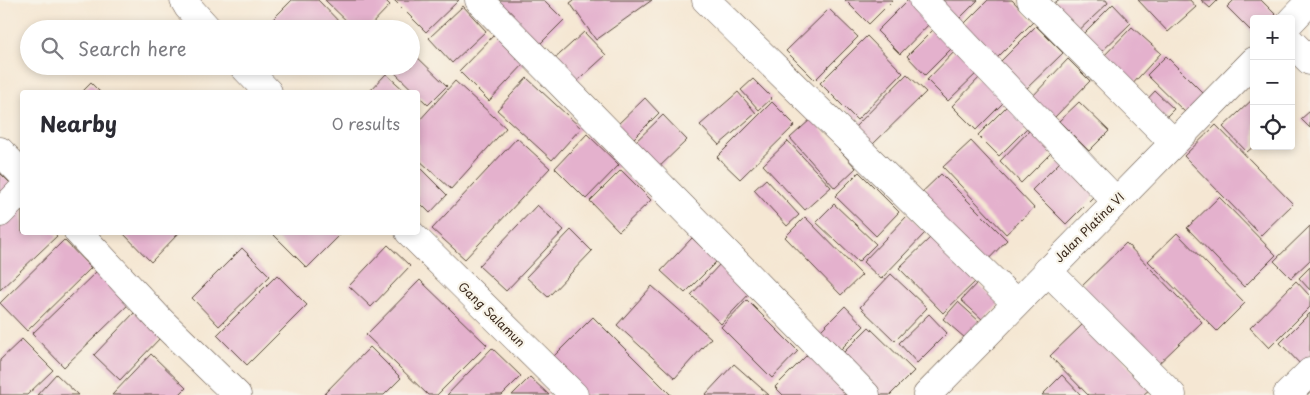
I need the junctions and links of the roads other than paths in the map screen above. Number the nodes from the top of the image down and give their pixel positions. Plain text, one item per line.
1 (184, 0) edge
2 (479, 0) edge
3 (706, 0) edge
4 (924, 0) edge
5 (1031, 0) edge
6 (200, 20) edge
7 (1295, 46) edge
8 (1310, 61) edge
9 (1250, 64) edge
10 (252, 75) edge
11 (266, 90) edge
12 (1173, 142) junction
13 (0, 151) edge
14 (20, 172) edge
15 (20, 192) edge
16 (1116, 201) junction
17 (0, 213) edge
18 (81, 235) edge
19 (412, 235) edge
20 (1047, 270) junction
21 (1016, 303) junction
22 (1310, 372) edge
23 (237, 395) edge
24 (574, 395) edge
25 (866, 395) edge
26 (927, 395) edge
27 (1172, 395) edge
28 (1287, 395) edge

1 - 6 street
2 - 25 street
3 - 21 street
4 - 16 street
5 - 12 street
7 - 8 street
9 - 12 street, Jalan Platina VI
10 - 11 street
12 - 16 street, Jalan Platina VI
13 - 14 street
15 - 17 street
16 - 20 street, Jalan Platina VI
18 - 23 street
19 - 24 street, Gang Salamun
20 - 21 street, Jalan Platina VI
20 - 27 street
21 - 26 street, Jalan Platina VI
22 - 28 street

